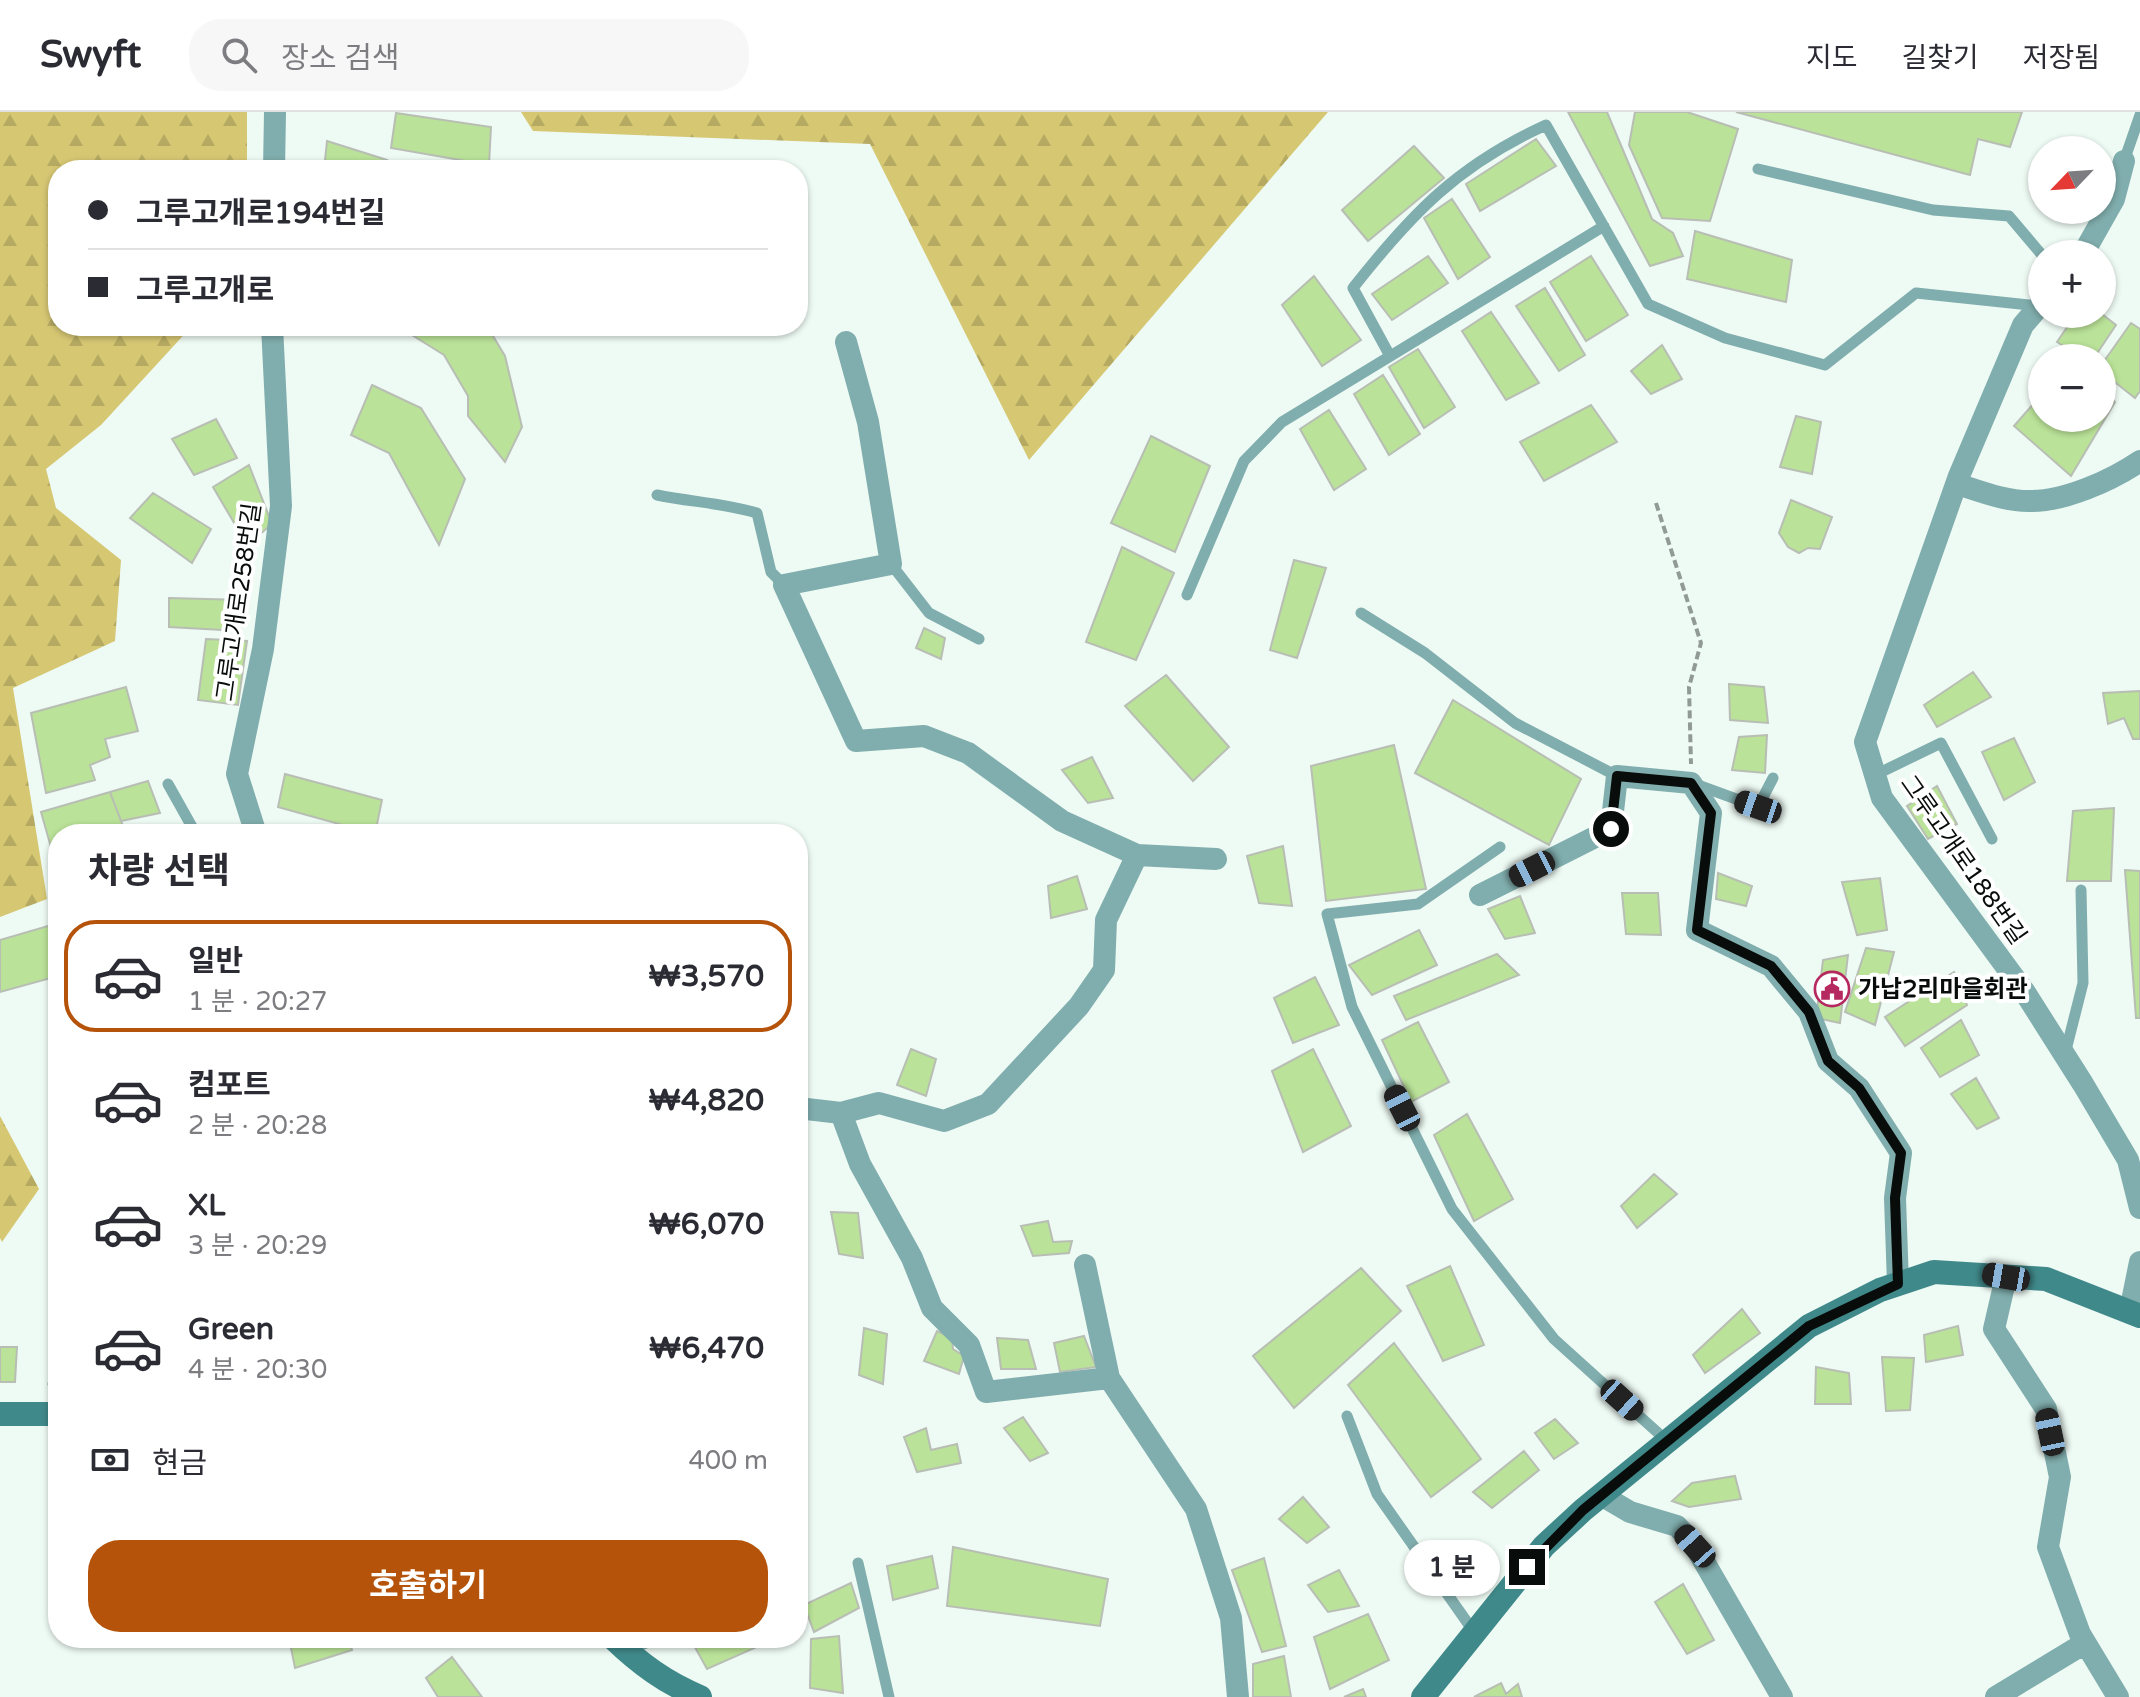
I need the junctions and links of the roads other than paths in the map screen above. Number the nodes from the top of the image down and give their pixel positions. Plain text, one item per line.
1 (275, 112) edge
2 (2140, 115) edge
3 (274, 160) edge
4 (2124, 161) joint
5 (1758, 169) dead end
6 (1604, 226) junction
7 (2029, 240) edge
8 (2091, 240) edge
9 (2028, 304) edge
10 (2028, 319) edge
11 (272, 336) edge
12 (846, 342) dead end
13 (1390, 356) junction
14 (2140, 461) edge
15 (1957, 484) junction
16 (657, 495) dead end
17 (891, 564) junction
18 (784, 585) junction
19 (1187, 595) dead end
20 (1361, 613) dead end
21 (979, 639) dead end
22 (1875, 775) junction
23 (1617, 776) junction
24 (1773, 778) dead end
25 (1691, 783) junction
26 (168, 784) dead end
27 (190, 824) edge
28 (253, 824) edge
29 (1992, 839) dead end
30 (1500, 847) dead end
31 (1137, 855) junction
32 (1216, 859) dead end
33 (2081, 890) dead end
34 (1480, 895) dead end
35 (2065, 1055) junction
36 (808, 1109) edge
37 (841, 1113) junction
38 (2140, 1208) edge
39 (2140, 1262) edge
40 (1085, 1265) dead end
41 (2006, 1277) junction
42 (1898, 1284) junction
43 (2135, 1314) edge
44 (1109, 1378) junction
45 (0, 1414) edge
46 (48, 1414) edge
47 (1347, 1416) dead end
48 (1667, 1441) junction
49 (1601, 1495) junction
50 (858, 1563) dead end
51 (1474, 1632) junction
52 (2085, 1643) junction
53 (625, 1648) edge
54 (700, 1697) edge
55 (889, 1697) edge
56 (1238, 1697) edge
57 (1423, 1697) edge
58 (1782, 1697) edge
59 (1996, 1697) edge
60 (2118, 1697) edge

1 - 3 street
2 - 4 lane
4 - 8 street
5 - 7 lane
6 - 9 lane
6 - 13 lane
6 - 13 lane
10 - 15 street, 그루고개로188번길
11 - 28 street, 그루고개로258번길
12 - 17 street
13 - 19 lane
14 - 15 street
15 - 22 street, 그루고개로188번길
16 - 18 lane
17 - 18 street
17 - 21 lane
18 - 31 street
20 - 23 lane
22 - 29 lane
22 - 35 street, 그루고개로188번길
23 - 25 street
23 - 34 street
24 - 25 lane
25 - 42 street
26 - 27 lane
30 - 48 lane
31 - 32 street
31 - 37 street
33 - 35 lane
35 - 38 street, 그루고개로188번길
36 - 37 street
37 - 44 street
39 - 43 street
40 - 44 street
41 - 42 street
41 - 43 street
41 - 52 street
42 - 48 street
44 - 56 street
45 - 46 street
47 - 51 lane
48 - 49 street
49 - 51 street
49 - 58 street
50 - 55 lane
51 - 57 street
52 - 59 street
52 - 60 street
53 - 54 street

